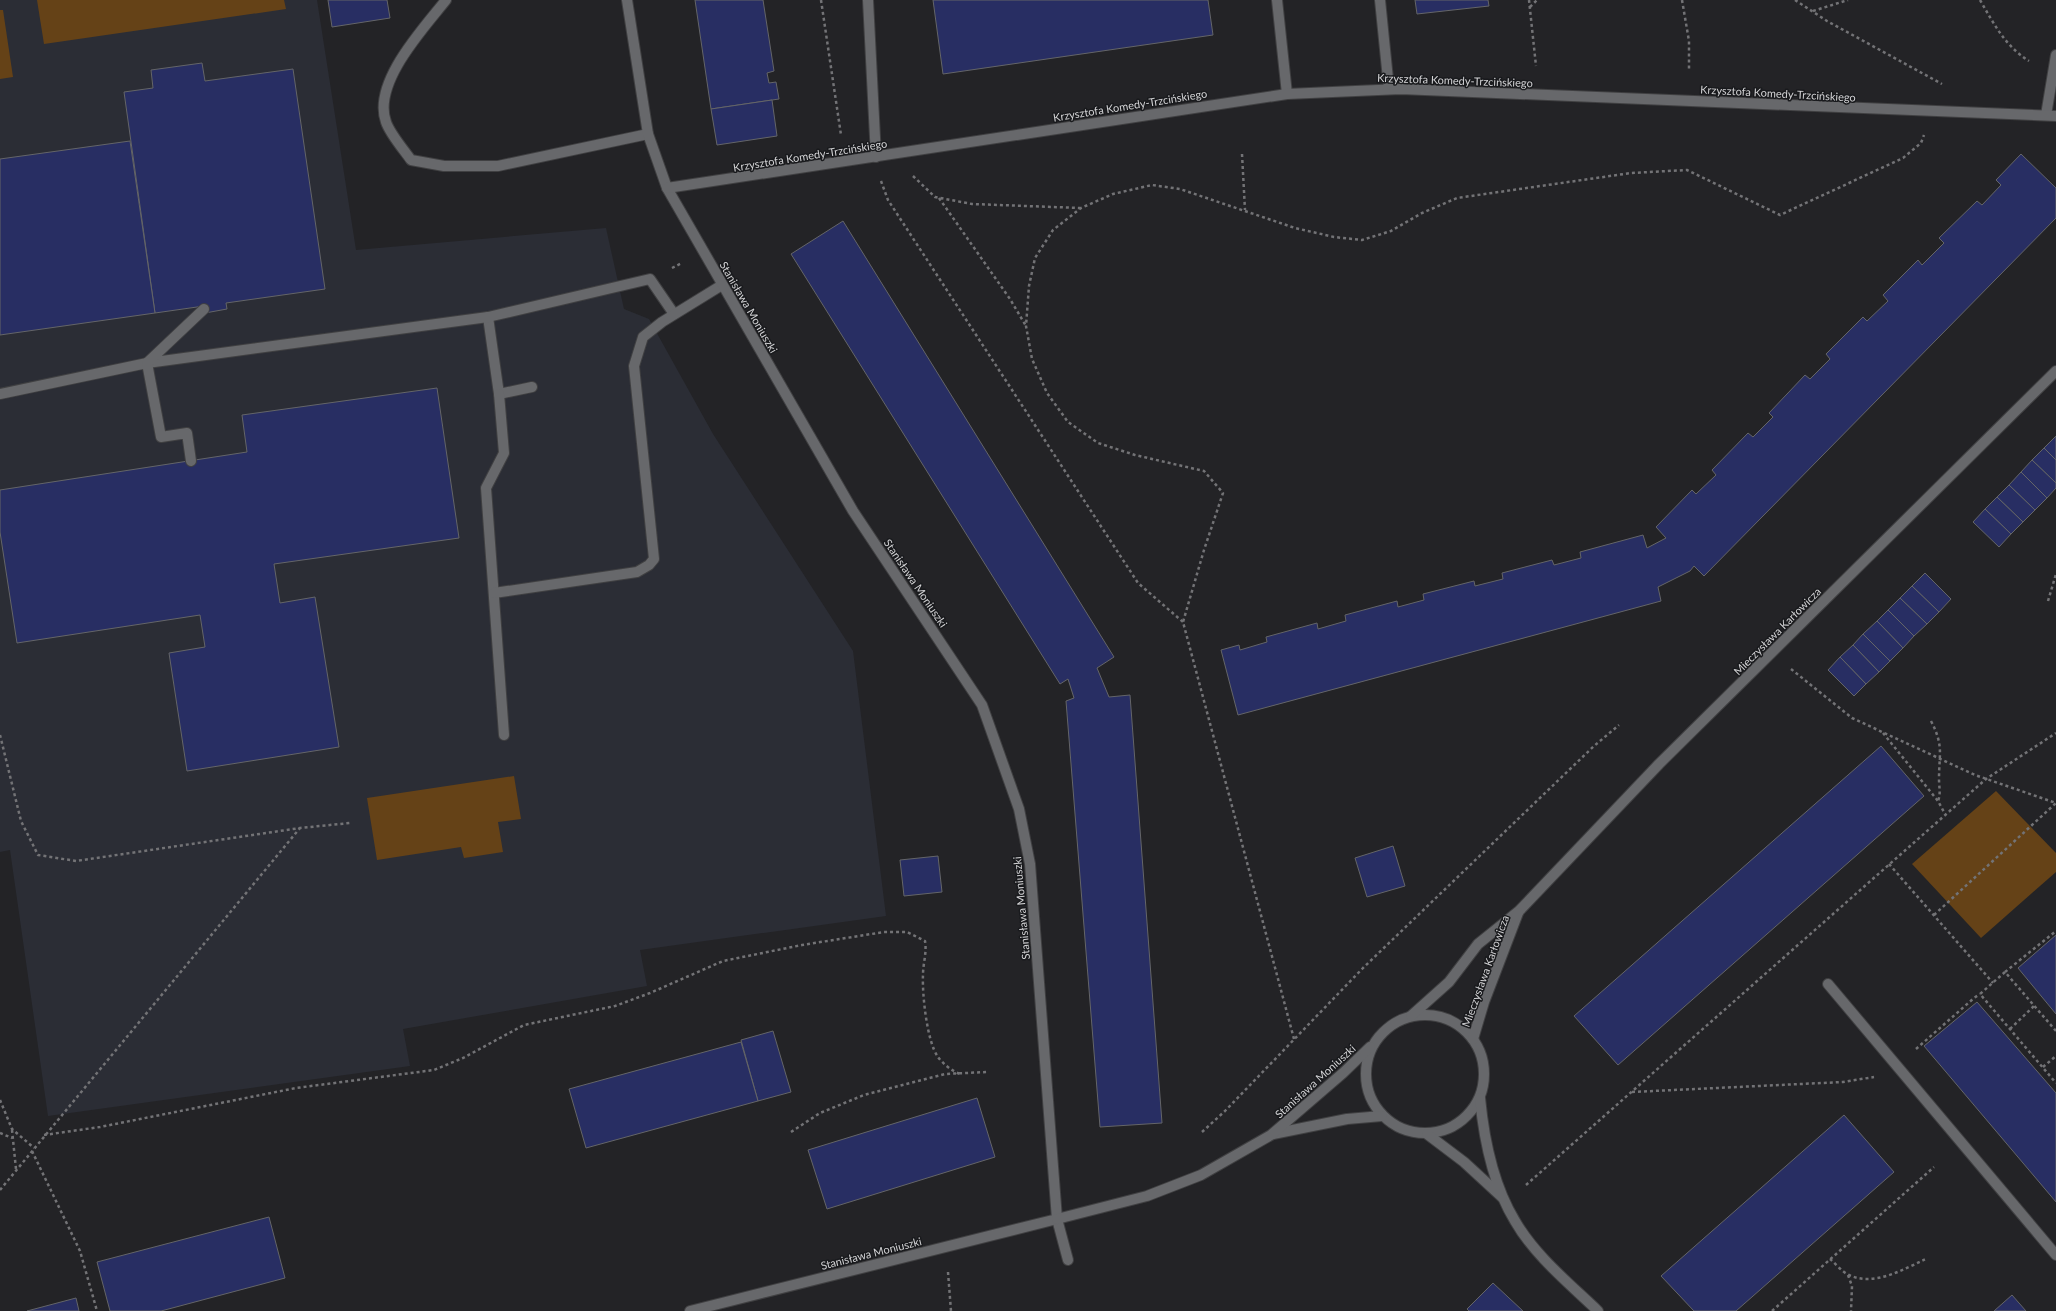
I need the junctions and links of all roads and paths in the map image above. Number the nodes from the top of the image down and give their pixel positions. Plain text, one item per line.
1 (446, 0) edge
2 (627, 0) edge
3 (820, 0) edge
4 (868, 0) edge
5 (1277, 0) edge
6 (1380, 0) edge
7 (1529, 0) edge
8 (1536, 0) edge
9 (1682, 0) edge
10 (1795, 0) edge
11 (1848, 0) edge
12 (1980, 0) edge
13 (1530, 7) junction
14 (1813, 11) junction
15 (2056, 56) edge
16 (2030, 62) dead end
17 (1536, 66) dead end
18 (1689, 71) dead end
19 (1942, 84) dead end
20 (1389, 90) junction
21 (1286, 94) junction
22 (1933, 112) junction
23 (2046, 115) junction
24 (2056, 116) edge
25 (648, 134) junction
26 (841, 135) dead end
27 (901, 153) junction
28 (1242, 154) dead end
29 (874, 157) junction
30 (667, 188) junction
31 (939, 197) junction
32 (1081, 208) junction
33 (1245, 210) junction
34 (722, 285) junction
35 (204, 309) dead end
36 (674, 314) junction
37 (488, 317) junction
38 (1026, 326) junction
39 (147, 363) junction
40 (2056, 371) edge
41 (532, 387) dead end
42 (0, 394) edge
43 (499, 394) junction
44 (191, 461) dead end
45 (2056, 574) edge
46 (494, 593) junction
47 (2048, 601) dead end
48 (1183, 622) junction
49 (1788, 666) dead end
50 (1931, 721) dead end
51 (1619, 725) dead end
52 (1882, 732) junction
53 (2056, 733) edge
54 (0, 735) edge
55 (504, 735) dead end
56 (1941, 760) junction
57 (1986, 779) junction
58 (1938, 801) junction
59 (2056, 803) edge
60 (1945, 814) junction
61 (350, 823) dead end
62 (300, 828) junction
63 (1889, 864) junction
64 (1519, 912) junction
65 (1934, 915) junction
66 (2056, 931) edge
67 (2005, 972) junction
68 (1993, 983) junction
69 (1828, 984) dead end
70 (1980, 994) junction
71 (2034, 1006) junction
72 (1412, 1016) junction
73 (2010, 1029) junction
74 (2056, 1031) edge
75 (1294, 1039) junction
76 (1473, 1039) junction
77 (1373, 1044) junction
78 (2056, 1056) edge
79 (2043, 1068) junction
80 (1899, 1069) junction
81 (987, 1072) dead end
82 (960, 1074) junction
83 (2056, 1083) edge
84 (1632, 1092) junction
85 (1480, 1098) junction
86 (0, 1100) edge
87 (1382, 1116) junction
88 (12, 1129) junction
89 (792, 1132) dead end
90 (1202, 1132) dead end
91 (0, 1133) edge
92 (1427, 1134) junction
93 (44, 1135) junction
94 (1271, 1135) junction
95 (12, 1138) junction
96 (33, 1149) junction
97 (1934, 1167) dead end
98 (16, 1169) junction
99 (1526, 1185) dead end
100 (0, 1190) edge
101 (1502, 1197) junction
102 (1057, 1219) junction
103 (944, 1247) junction
104 (2056, 1255) edge
105 (1830, 1259) junction
106 (1926, 1259) dead end
107 (1068, 1260) dead end
108 (1848, 1275) junction
109 (97, 1311) edge
110 (690, 1311) edge
111 (951, 1311) edge
112 (1598, 1311) edge
113 (1772, 1311) edge
114 (1851, 1311) edge

1 - 25 street
2 - 25 street, Stanisława Moniuszki
3 - 26 path
4 - 29 street
5 - 21 street
6 - 20 street
7 - 13 path
8 - 13 path
9 - 18 path
10 - 14 path
11 - 14 path
12 - 16 path
13 - 17 path
14 - 19 path
15 - 23 street
20 - 21 street, Krzysztofa Komedy-Trzcińskiego
20 - 22 street, Krzysztofa Komedy-Trzcińskiego
21 - 27 street, Krzysztofa Komedy-Trzcińskiego
22 - 23 street, Krzysztofa Komedy-Trzcińskiego
22 - 33 path
23 - 24 street, Krzysztofa Komedy-Trzcińskiego
25 - 30 street, Stanisława Moniuszki
27 - 29 street, Krzysztofa Komedy-Trzcińskiego
27 - 31 path
28 - 33 path
29 - 30 street, Krzysztofa Komedy-Trzcińskiego
29 - 48 path
30 - 34 street, Stanisława Moniuszki
31 - 32 path
31 - 38 path
32 - 33 path
32 - 38 path
34 - 36 street
34 - 102 street, Stanisława Moniuszki
35 - 39 street
36 - 37 street
36 - 46 street
37 - 39 street
37 - 43 street
38 - 48 path
39 - 42 street
39 - 44 street
40 - 64 street, Mieczysława Karłowicza
41 - 43 street
43 - 46 street
45 - 47 path
46 - 55 street
48 - 75 path
49 - 52 path
50 - 56 path
51 - 75 path
52 - 56 path
52 - 58 path
53 - 57 path
54 - 62 path
56 - 57 path
56 - 58 path
57 - 59 path
57 - 60 path
58 - 60 path
59 - 65 path
60 - 63 path
61 - 62 path
62 - 93 path
63 - 65 path
63 - 84 path
64 - 72 street, Mieczysława Karłowicza
64 - 76 street, Mieczysława Karłowicza
65 - 68 path
66 - 67 path
67 - 68 path
67 - 71 path
68 - 70 path
69 - 80 street
70 - 73 path
70 - 80 path
71 - 73 path
71 - 74 path
72 - 76 street
72 - 77 street
73 - 79 path
75 - 90 path
76 - 85 street
77 - 87 street
77 - 94 street, Stanisława Moniuszki
78 - 79 path
79 - 83 path
80 - 84 path
80 - 104 street
81 - 82 path
82 - 89 path
82 - 93 path
84 - 99 path
85 - 92 street
85 - 101 street
86 - 88 path
87 - 92 street
87 - 94 street, Stanisława Moniuszki
88 - 95 path
88 - 96 path
91 - 95 path
92 - 101 street
93 - 96 path
94 - 102 street, Stanisława Moniuszki
95 - 98 path
96 - 98 path
96 - 109 path
97 - 105 path
98 - 100 path
101 - 112 street
102 - 103 street, Stanisława Moniuszki
102 - 107 street
103 - 110 street, Stanisława Moniuszki
103 - 111 path
105 - 108 path
105 - 113 path
106 - 108 path
108 - 114 path

